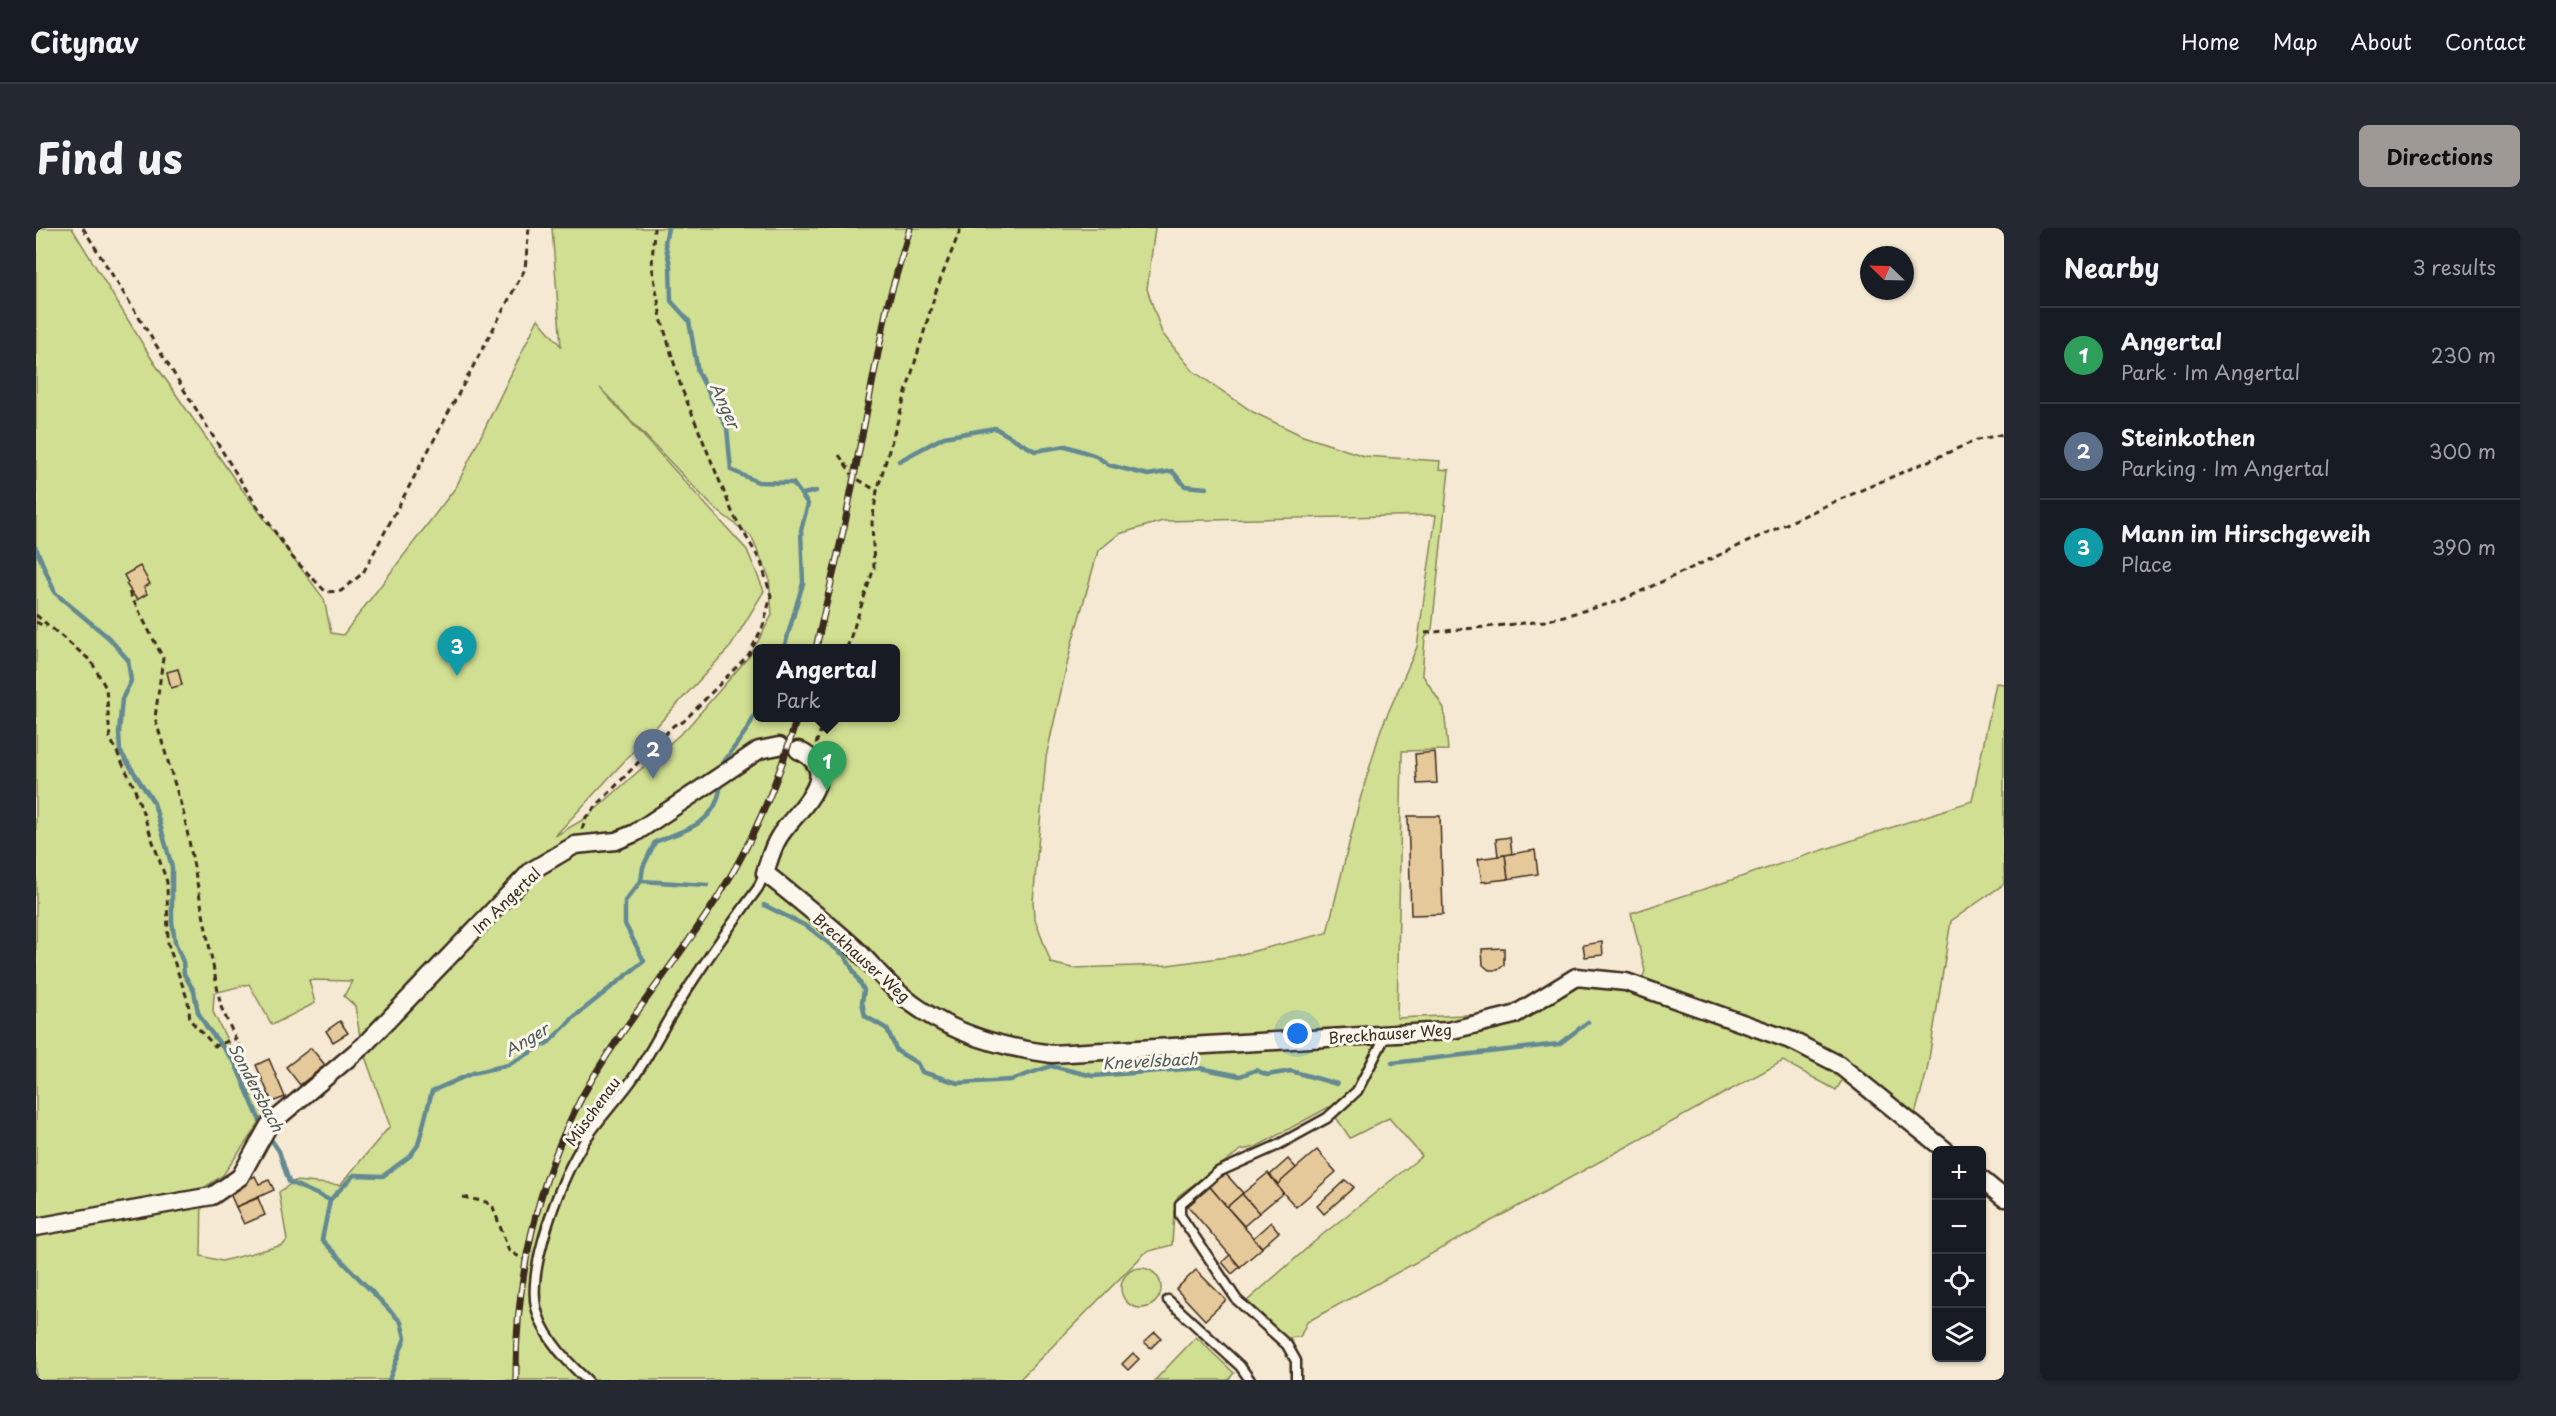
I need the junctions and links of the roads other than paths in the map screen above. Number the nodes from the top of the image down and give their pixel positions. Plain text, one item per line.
1 (779, 746) dead end
2 (804, 755) road end
3 (765, 873) junction
4 (1386, 1035) junction
5 (1940, 1146) edge
6 (1986, 1183) edge
7 (2004, 1198) edge
8 (36, 1227) edge
9 (1168, 1300) dead end
10 (587, 1380) edge
11 (1250, 1380) edge
12 (1296, 1380) edge

1 - 8 street, Im Angertal
2 - 3 street
3 - 4 street, Breckhauser Weg
3 - 10 lane, Müschenau
4 - 5 street, Breckhauser Weg
4 - 12 lane
6 - 7 street
9 - 11 lane

